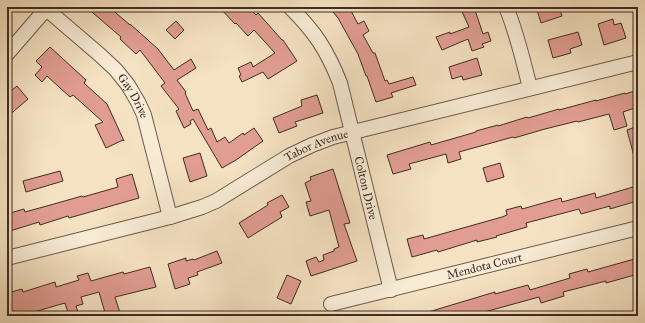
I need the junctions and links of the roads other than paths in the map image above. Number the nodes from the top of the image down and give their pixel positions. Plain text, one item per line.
1 (290, 7) edge
2 (506, 7) edge
3 (45, 8) edge
4 (7, 54) edge
5 (638, 62) edge
6 (530, 88) junction
7 (353, 133) junction
8 (170, 216) junction
9 (638, 228) edge
10 (7, 258) edge
11 (391, 290) junction
12 (331, 304) dead end

1 - 7 street, Colton Drive
2 - 6 street
3 - 4 street
3 - 8 street, Gay Drive
5 - 6 street, Tabor Avenue
6 - 7 street, Tabor Avenue
7 - 8 street, Tabor Avenue
7 - 11 street, Colton Drive
8 - 10 street, Tabor Avenue
9 - 11 street, Mendota Court
11 - 12 street, Mendota Court

